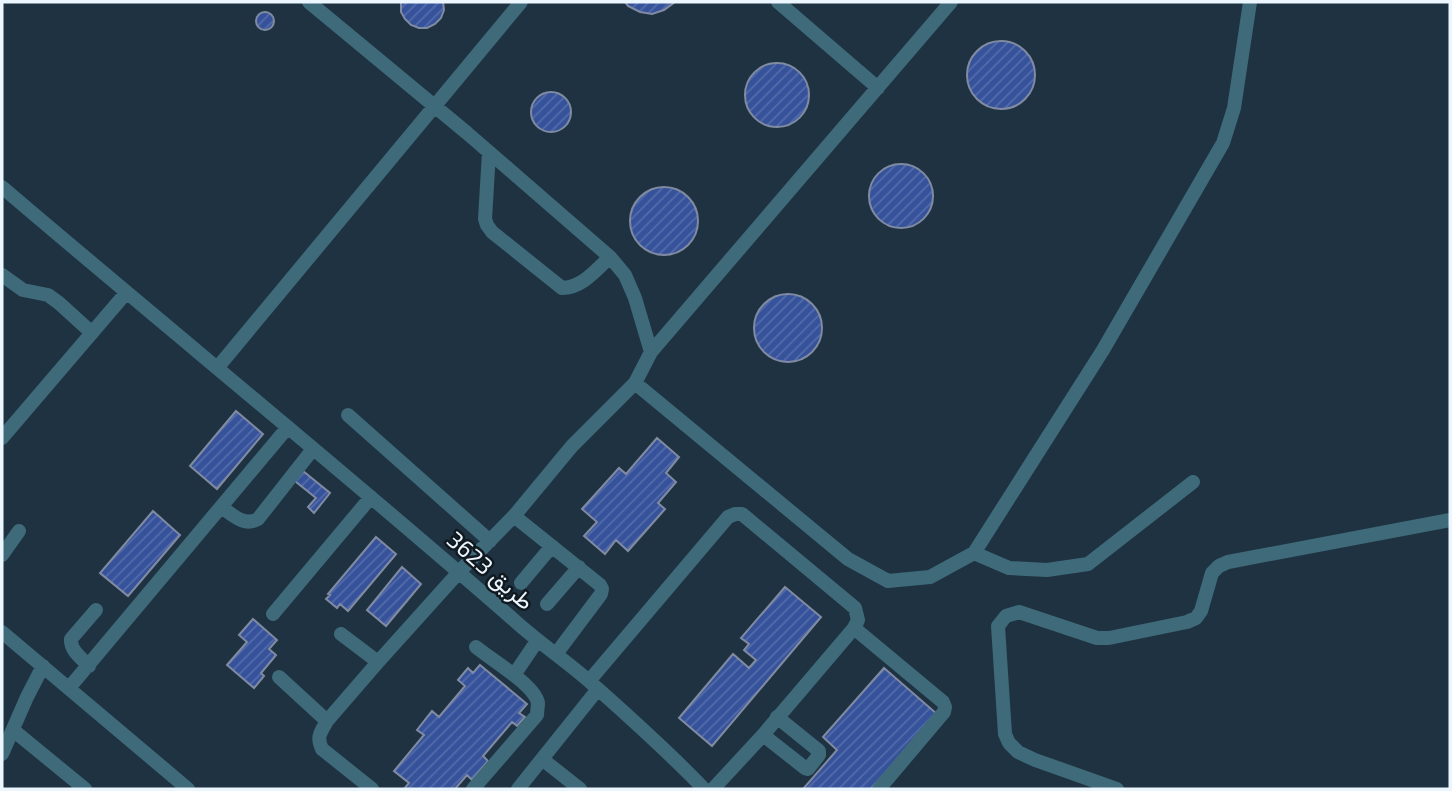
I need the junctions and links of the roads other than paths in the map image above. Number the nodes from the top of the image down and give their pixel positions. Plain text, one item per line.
1 (309, 2) edge
2 (521, 2) edge
3 (778, 2) edge
4 (951, 2) edge
5 (1250, 2) edge
6 (878, 88) junction
7 (436, 107) junction
8 (489, 152) junction
9 (2, 187) edge
10 (610, 257) junction
11 (2, 275) edge
12 (126, 293) junction
13 (92, 333) junction
14 (652, 352) junction
15 (221, 370) junction
16 (635, 383) junction
17 (348, 415) dead end
18 (288, 427) junction
19 (2, 438) edge
20 (313, 449) junction
21 (1193, 482) dead end
22 (370, 497) junction
23 (221, 507) junction
24 (514, 516) junction
25 (1450, 520) edge
26 (19, 531) dead end
27 (490, 541) junction
28 (552, 546) junction
29 (974, 553) junction
30 (2, 555) edge
31 (579, 568) junction
32 (459, 572) junction
33 (521, 583) dead end
34 (547, 604) dead end
35 (96, 610) dead end
36 (273, 614) dead end
37 (854, 628) junction
38 (4, 634) edge
39 (341, 634) dead end
40 (537, 641) junction
41 (476, 647) dead end
42 (556, 654) junction
43 (377, 662) junction
44 (43, 666) junction
45 (89, 666) junction
46 (514, 675) junction
47 (279, 677) dead end
48 (593, 685) junction
49 (69, 688) junction
50 (777, 717) junction
51 (327, 721) junction
52 (13, 730) junction
53 (763, 735) junction
54 (2, 754) edge
55 (542, 759) junction
56 (85, 789) edge
57 (188, 789) edge
58 (372, 789) edge
59 (473, 789) edge
60 (518, 789) edge
61 (580, 789) edge
62 (704, 789) edge
63 (713, 789) edge
64 (879, 789) edge
65 (1117, 789) edge

1 - 7 street
2 - 7 street
3 - 6 street
4 - 6 street
5 - 29 street
6 - 14 street
7 - 8 street
7 - 15 street
8 - 10 street
8 - 10 street
9 - 12 street
10 - 14 street
11 - 13 street
12 - 13 street
12 - 15 street
13 - 19 street
14 - 16 street
15 - 18 street, طريق 3623
16 - 24 street
16 - 29 street
17 - 27 street
18 - 20 street, طريق 3623
18 - 23 street
20 - 22 street, طريق 3623
20 - 23 street
21 - 29 street
22 - 32 street, طريق 3623
22 - 36 street
23 - 45 street
24 - 27 street
24 - 28 street
25 - 65 street
26 - 30 street
27 - 32 street
28 - 31 street
28 - 33 street
31 - 34 street
31 - 42 street
32 - 40 street, طريق 3623
32 - 43 street
35 - 45 street
37 - 48 street
37 - 50 street
37 - 64 street
38 - 44 street
39 - 43 street
40 - 42 street, طريق 3623
40 - 46 street
41 - 46 street
42 - 48 street, طريق 3623
43 - 51 street
44 - 49 street
44 - 52 street
45 - 49 street
46 - 59 street
47 - 51 street
48 - 55 street
48 - 62 street, طريق 3623
49 - 57 street
50 - 53 street
50 - 53 street
51 - 58 street
52 - 54 street
52 - 56 street
53 - 63 street
55 - 60 street
55 - 61 street

